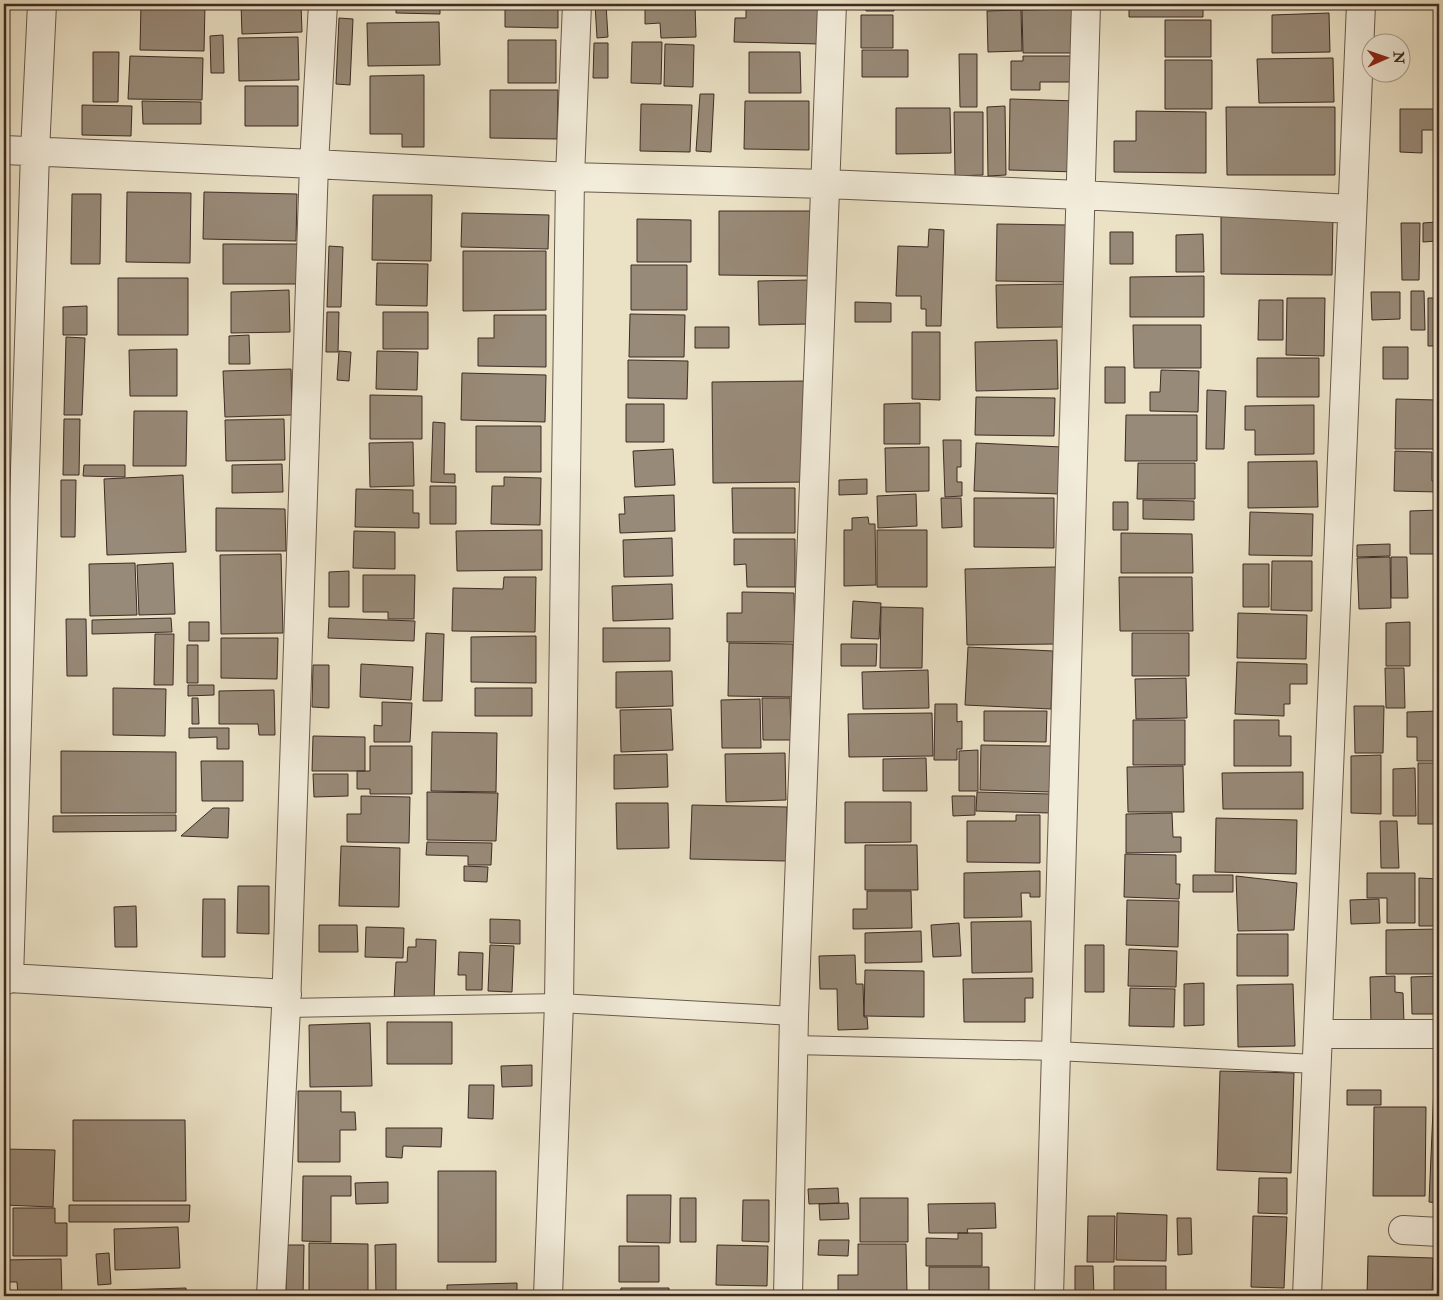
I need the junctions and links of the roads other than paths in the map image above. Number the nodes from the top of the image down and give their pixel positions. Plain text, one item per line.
1 (42, 4) edge
2 (323, 4) edge
3 (577, 4) edge
4 (832, 4) edge
5 (1086, 4) edge
6 (1361, 4) edge
7 (4, 150) edge
8 (35, 152) junction
9 (314, 164) junction
10 (570, 177) junction
11 (826, 184) junction
12 (1080, 195) junction
13 (1352, 210) junction
14 (6, 980) edge
15 (286, 1001) junction
16 (559, 1003) junction
17 (794, 1016) junction
18 (1318, 1034) junction
19 (1439, 1034) edge
20 (793, 1045) junction
21 (1056, 1051) junction
22 (1316, 1064) junction
23 (1403, 1230) dead end
24 (1439, 1232) edge
25 (271, 1296) edge
26 (548, 1296) edge
27 (788, 1296) edge
28 (1049, 1296) edge
29 (1307, 1296) edge

1 - 8 street
2 - 9 street
3 - 10 street
4 - 11 street
5 - 12 street
6 - 13 street
7 - 8 street
8 - 9 street
8 - 14 street
9 - 10 street
9 - 15 street
10 - 11 street
10 - 16 street
11 - 12 street
11 - 17 street
12 - 13 street
12 - 21 street
13 - 18 street
14 - 15 street
15 - 16 lane
15 - 25 street
16 - 17 lane
16 - 26 street
17 - 20 street
18 - 19 street
18 - 22 street
20 - 21 lane
20 - 27 street
21 - 22 lane
21 - 28 street
22 - 29 street
23 - 24 street

